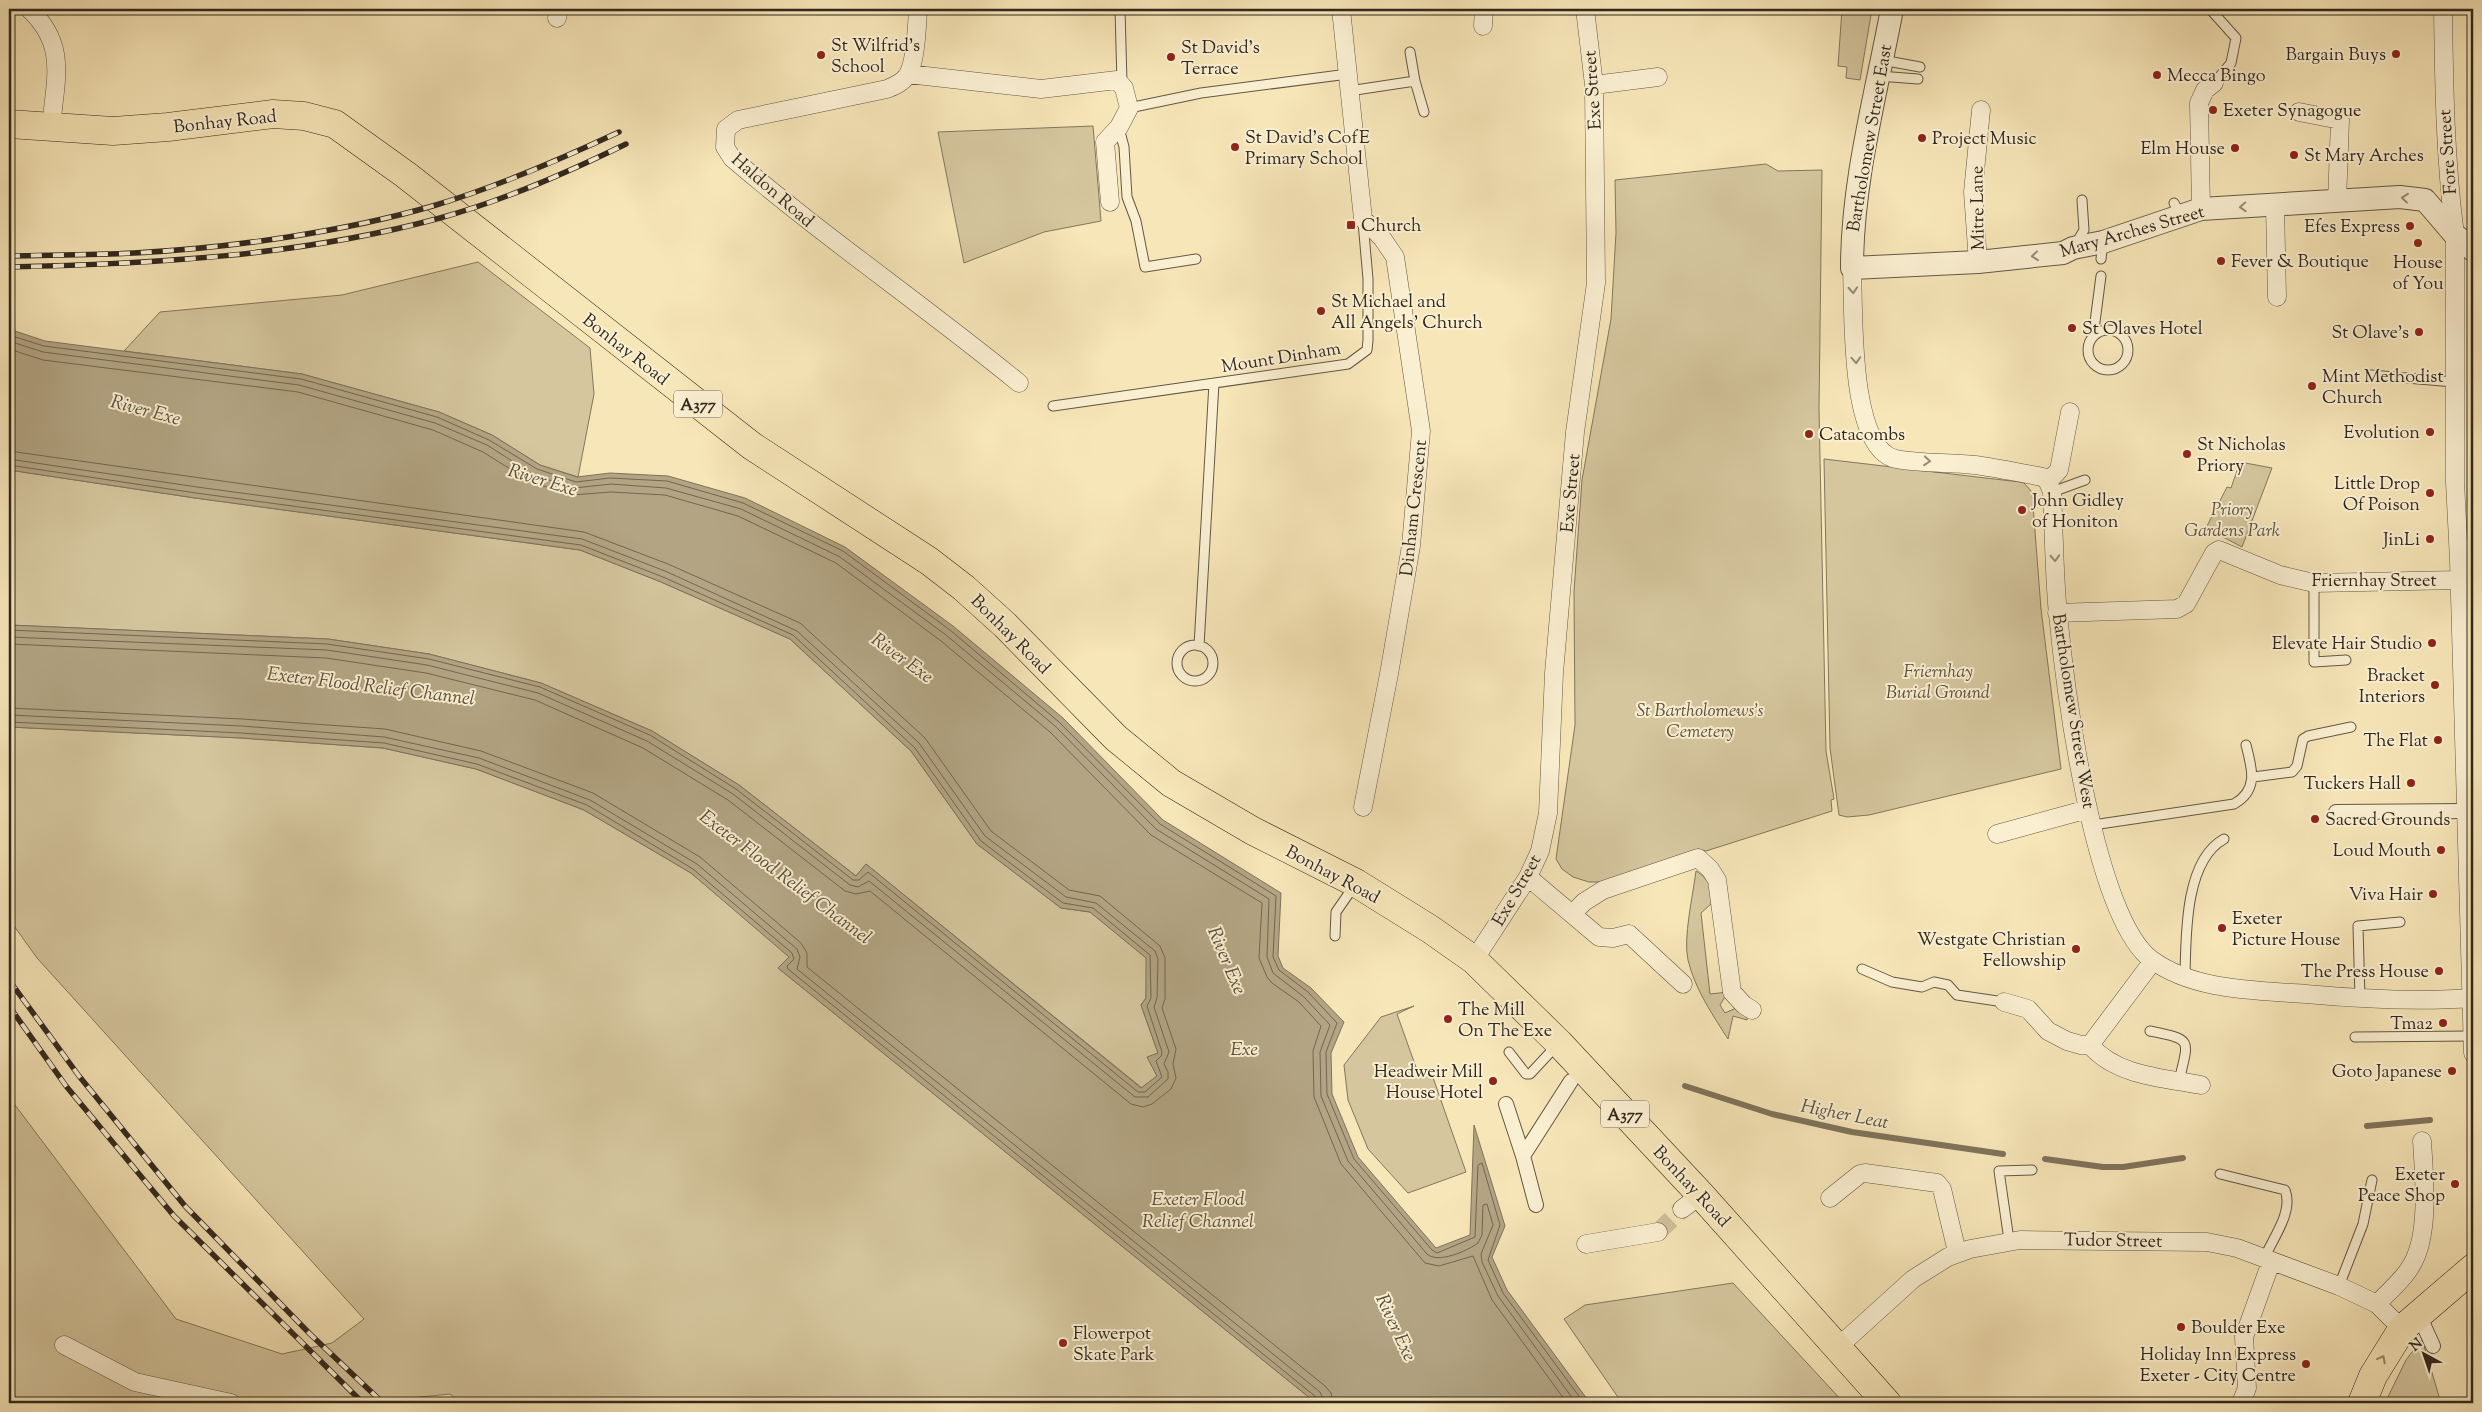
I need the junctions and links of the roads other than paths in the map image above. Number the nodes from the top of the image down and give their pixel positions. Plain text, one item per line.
1 (29, 9) edge
2 (918, 9) edge
3 (1120, 9) edge
4 (1341, 9) edge
5 (1585, 9) edge
6 (1892, 9) edge
7 (2210, 9) edge
8 (2443, 9) edge
9 (1410, 52) dead end
10 (1920, 67) dead end
11 (1881, 68) junction
12 (908, 74) junction
13 (1658, 77) dead end
14 (1918, 79) dead end
15 (1415, 81) junction
16 (1349, 82) junction
17 (1122, 83) junction
18 (2214, 83) joint
19 (1594, 85) junction
20 (1129, 108) junction
21 (1424, 112) dead end
22 (2299, 112) dead end
23 (1985, 120) dead end
24 (9, 124) edge
25 (1119, 126) junction
26 (51, 128) junction
27 (2082, 200) dead end
28 (1110, 202) dead end
29 (2337, 202) junction
30 (2275, 206) junction
31 (2186, 210) junction
32 (1363, 219) junction
33 (2456, 236) junction
34 (2073, 248) junction
35 (2473, 250) edge
36 (1196, 259) dead end
37 (1978, 262) junction
38 (1852, 268) junction
39 (2101, 276) dead end
40 (2277, 297) dead end
41 (2093, 336) junction
42 (2371, 375) dead end
43 (2454, 382) junction
44 (1020, 383) dead end
45 (1214, 383) junction
46 (1053, 406) dead end
47 (2070, 412) dead end
48 (2085, 480) dead end
49 (2050, 487) junction
50 (2466, 560) edge
51 (2459, 580) junction
52 (2314, 583) junction
53 (2057, 613) junction
54 (1200, 646) junction
55 (2346, 660) dead end
56 (2468, 664) edge
57 (2351, 727) dead end
58 (2246, 744) dead end
59 (2253, 777) junction
60 (1363, 807) dead end
61 (2466, 811) junction
62 (2336, 812) dead end
63 (2090, 817) junction
64 (1997, 834) dead end
65 (2224, 839) dead end
66 (1528, 877) junction
67 (1356, 883) junction
68 (1573, 913) junction
69 (2400, 922) dead end
70 (1335, 936) dead end
71 (1474, 960) junction
72 (2153, 961) junction
73 (1862, 969) dead end
74 (2185, 977) junction
75 (1683, 984) dead end
76 (2360, 999) junction
77 (2004, 1002) joint
78 (2473, 1003) edge
79 (1752, 1010) dead end
80 (2150, 1031) dead end
81 (2473, 1036) edge
82 (2355, 1037) dead end
83 (1559, 1043) junction
84 (2090, 1045) junction
85 (1509, 1052) dead end
86 (2473, 1053) edge
87 (1571, 1081) dead end
88 (2180, 1081) junction
89 (2202, 1085) dead end
90 (1506, 1104) dead end
91 (2422, 1141) dead end
92 (1523, 1156) junction
93 (2032, 1170) dead end
94 (2220, 1174) dead end
95 (2372, 1180) dead end
96 (1830, 1198) dead end
97 (1536, 1205) dead end
98 (1658, 1232) tunnel mouth
99 (2009, 1240) junction
100 (1586, 1244) dead end
101 (1957, 1252) junction
102 (2268, 1260) junction
103 (2473, 1268) edge
104 (2339, 1286) junction
105 (2377, 1304) junction
106 (2411, 1322) junction
107 (64, 1345) dead end
108 (2433, 1346) dead end
109 (1838, 1347) junction
110 (231, 1403) edge
111 (1887, 1403) edge
112 (2242, 1403) edge
113 (2362, 1403) edge

1 - 26 street
2 - 12 street
3 - 17 lane
4 - 16 street
5 - 19 street, Exe Street
6 - 11 street, Bartholomew Street East
7 - 18 lane
8 - 33 street, Fore Street
9 - 15 lane
10 - 11 lane
11 - 14 lane
11 - 38 street, Bartholomew Street East
12 - 17 street
12 - 44 street, Haldon Road
13 - 19 street
15 - 16 lane
15 - 21 lane
16 - 20 lane
16 - 32 street
17 - 20 street
18 - 31 street
19 - 66 street, Exe Street
20 - 25 street
22 - 29 street
23 - 37 street, Mitre Lane
24 - 26 main road, Bonhay Road / A377
25 - 28 street
25 - 36 lane
26 - 67 main road, Bonhay Road / A377
27 - 34 lane
29 - 30 street, Mary Arches Street
33 -> 29 street, Mary Arches Street
30 -> 31 street, Mary Arches Street
30 - 40 street
31 - 34 street, Mary Arches Street
32 - 45 lane, Mount Dinham
32 - 60 street, Dinham Crescent
33 - 35 street
33 - 43 street, Fore Street
34 -> 37 street, Mary Arches Street
37 - 38 street, Mary Arches Street
38 -> 49 street
39 - 41 lane
41 - 41 lane
42 - 43 lane
43 - 50 street, Fore Street
45 - 46 lane, Mount Dinham
45 - 54 lane, Mount Dinham
47 - 49 street
48 - 49 lane
49 -> 53 street, Bartholomew Street West
50 - 51 street, Fore Street
51 - 52 street, Friernhay Street
51 - 56 street, Fore Street
52 - 53 street, Friernhay Street
52 - 55 lane
53 - 63 street, Bartholomew Street West
54 - 54 lane
56 - 61 street, Fore Street
57 - 59 lane
58 - 59 lane
59 - 63 lane
61 - 62 street
61 - 78 street, Fore Street
63 - 64 street
63 - 72 street, Bartholomew Street West
65 - 74 lane
66 - 68 street
66 - 71 street, Exe Street
67 - 70 lane
67 - 71 main road, Bonhay Road / A377
68 - 75 street
68 - 79 street
69 - 76 lane
71 - 83 main road, Bonhay Road / A377
72 - 74 street, Bartholomew Street West
72 - 84 street
73 - 77 lane
74 - 76 street, Bartholomew Street West
76 - 78 street, Bartholomew Street West
77 - 84 street
78 - 81 street, Fore Street
80 - 88 lane
81 - 82 lane
81 - 86 street, Fore Street
83 - 85 lane
83 - 109 main road, Bonhay Road / A377
84 - 88 street
87 - 92 street
88 - 89 street
90 - 92 street
91 - 105 street
92 - 97 street
93 - 99 lane
94 - 102 lane
95 - 104 lane
96 - 101 street
98 - 100 street
99 - 101 street, Tudor Street
99 - 102 street, Tudor Street
101 - 109 street, Tudor Street
102 - 104 street, Tudor Street
102 - 112 street
103 - 106 main road
104 - 105 street, Tudor Street
105 - 106 street, Tudor Street
106 - 108 street
113 -> 106 main road
107 - 110 street
109 - 111 main road, Bonhay Road / A377

